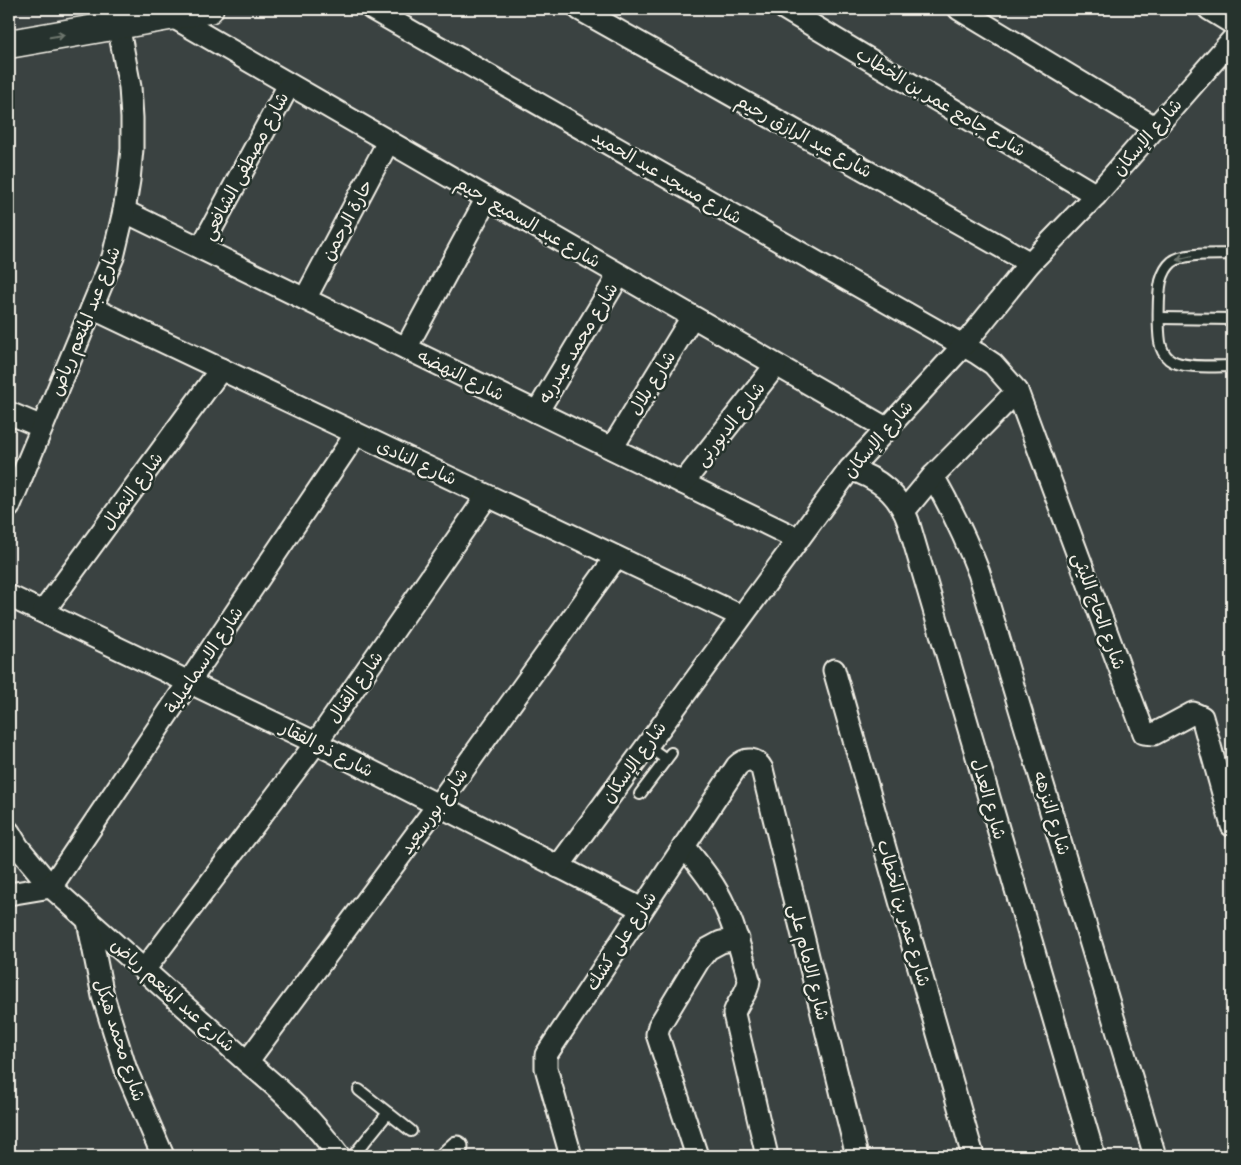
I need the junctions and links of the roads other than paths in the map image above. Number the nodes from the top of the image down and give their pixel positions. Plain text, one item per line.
1 (209, 9) edge
2 (372, 9) edge
3 (579, 9) edge
4 (785, 9) edge
5 (959, 9) edge
6 (1209, 9) edge
7 (171, 16) junction
8 (117, 17) edge
9 (1232, 22) edge
10 (1232, 40) edge
11 (9, 44) edge
12 (289, 84) junction
13 (1156, 128) junction
14 (388, 142) junction
15 (1096, 195) junction
16 (487, 198) junction
17 (124, 211) junction
18 (201, 248) junction
19 (1232, 254) edge
20 (1030, 263) junction
21 (619, 274) junction
22 (305, 299) junction
23 (92, 308) junction
24 (692, 317) junction
25 (1160, 318) junction
26 (1232, 319) edge
27 (962, 346) junction
28 (406, 348) junction
29 (776, 365) junction
30 (1232, 366) edge
31 (221, 369) junction
32 (1017, 391) junction
33 (537, 412) junction
34 (9, 413) edge
35 (42, 427) junction
36 (886, 428) junction
37 (356, 434) junction
38 (612, 448) junction
39 (850, 469) junction
40 (933, 476) junction
41 (683, 483) junction
42 (487, 496) junction
43 (9, 507) edge
44 (904, 511) junction
45 (798, 538) junction
46 (616, 557) junction
47 (9, 596) edge
48 (43, 612) junction
49 (741, 616) junction
50 (834, 670) dead end
51 (190, 682) junction
52 (316, 743) junction
53 (646, 745) junction
54 (762, 769) joint
55 (640, 794) dead end
56 (438, 805) junction
57 (1232, 826) edge
58 (9, 832) edge
59 (684, 846) junction
60 (558, 867) junction
61 (51, 887) junction
62 (9, 894) edge
63 (642, 909) junction
64 (88, 920) junction
65 (738, 940) junction
66 (144, 970) junction
67 (247, 1062) junction
68 (359, 1090) dead end
69 (388, 1113) junction
70 (411, 1131) dead end
71 (163, 1156) edge
72 (339, 1156) edge
73 (353, 1156) edge
74 (571, 1156) edge
75 (697, 1156) edge
76 (767, 1156) edge
77 (857, 1156) edge
78 (973, 1156) edge
79 (1094, 1156) edge
80 (1155, 1156) edge

1 - 7 main road
2 - 27 street, شارع مسجد عبد الحميد
3 - 20 street, شارع عبد الرازق رحيم
4 - 15 street, شارع جامع عمر بن الخطاب
5 - 13 street
6 - 9 street
7 - 8 main road
7 - 12 street, شارع عبد السميع رحيم
11 -> 8 main road
8 - 17 street, شارع عبد المنعم رياض
10 - 13 street, شارع الإسكان
12 - 14 street, شارع عبد السميع رحيم
12 - 18 street, شارع مصطفى الشافعي
13 - 15 street, شارع الإسكان
14 - 16 street, شارع عبد السميع رحيم
14 - 22 street, حارة الرحمن
15 - 20 street, شارع الإسكان
16 - 21 street, شارع عبد السميع رحيم
16 - 28 street
17 - 18 street, شارع النهضه
17 - 23 street, شارع عبد المنعم رياض
18 - 22 street, شارع النهضه
19 -> 25 lane
20 - 27 street, شارع الإسكان
21 - 24 street, شارع عبد السميع رحيم
21 - 33 street, شارع محمد عبدربه
22 - 28 street, شارع النهضه
23 - 31 street, شارع النادى
23 - 35 street, شارع عبد المنعم رياض
24 - 29 street, شارع عبد السميع رحيم
24 - 38 street, شارع بلال
25 - 26 lane
25 - 30 lane
27 - 32 street, شارع الحاج الليثى
27 - 36 street, شارع الإسكان
28 - 33 street, شارع النهضه
29 - 36 street, شارع عبد السميع رحيم
29 - 41 street, شارع الدبورنى
31 - 37 street, شارع النادى
31 - 48 street, شارع النضال
32 - 40 street
32 - 57 street, شارع الحاج الليثى
33 - 38 street, شارع النهضه
34 - 35 street
35 - 43 street, شارع عبد المنعم رياض
36 - 39 street, شارع الإسكان
37 - 42 street, شارع النادى
37 - 51 street, شارع الاسماعيلية
38 - 41 street, شارع النهضه
39 - 44 street, شارع العدل
39 - 45 street, شارع الإسكان
40 - 44 street
40 - 80 street, شارع النزهه
41 - 45 street, شارع النهضه
42 - 46 street, شارع النادى
42 - 52 street, شارع القنال
44 - 79 street, شارع العدل
45 - 49 street, شارع الإسكان
46 - 49 street, شارع النادى
46 - 56 street, شارع بورسعيد
47 - 48 street, شارع ذو الفقار
48 - 51 street, شارع ذو الفقار
49 - 53 street, شارع الإسكان
50 - 78 street, شارع عمر بن الخطاب
51 - 52 street, شارع ذو الفقار
51 - 61 street, شارع الاسماعيلية
52 - 56 street, شارع ذو الفقار
52 - 66 street, شارع القنال
53 - 55 lane
53 - 60 street, شارع الإسكان
54 - 59 street, شارع على كشك
54 - 77 street, شارع الامام على
56 - 60 street, شارع ذو الفقار
56 - 67 street, شارع بورسعيد
58 - 61 street, شارع عبد المنعم رياض
59 - 63 street, شارع على كشك
59 - 65 street
60 - 63 street, شارع ذو الفقار
61 - 62 street
61 - 64 street, شارع عبد المنعم رياض
63 - 74 street, شارع على كشك
64 - 66 street, شارع عبد المنعم رياض
64 - 71 street, شارع محمد هيكل
65 - 75 street
65 - 76 street
66 - 67 street, شارع عبد المنعم رياض
67 - 72 street, شارع عبد المنعم رياض
68 - 69 lane
69 - 70 lane
69 - 73 lane

